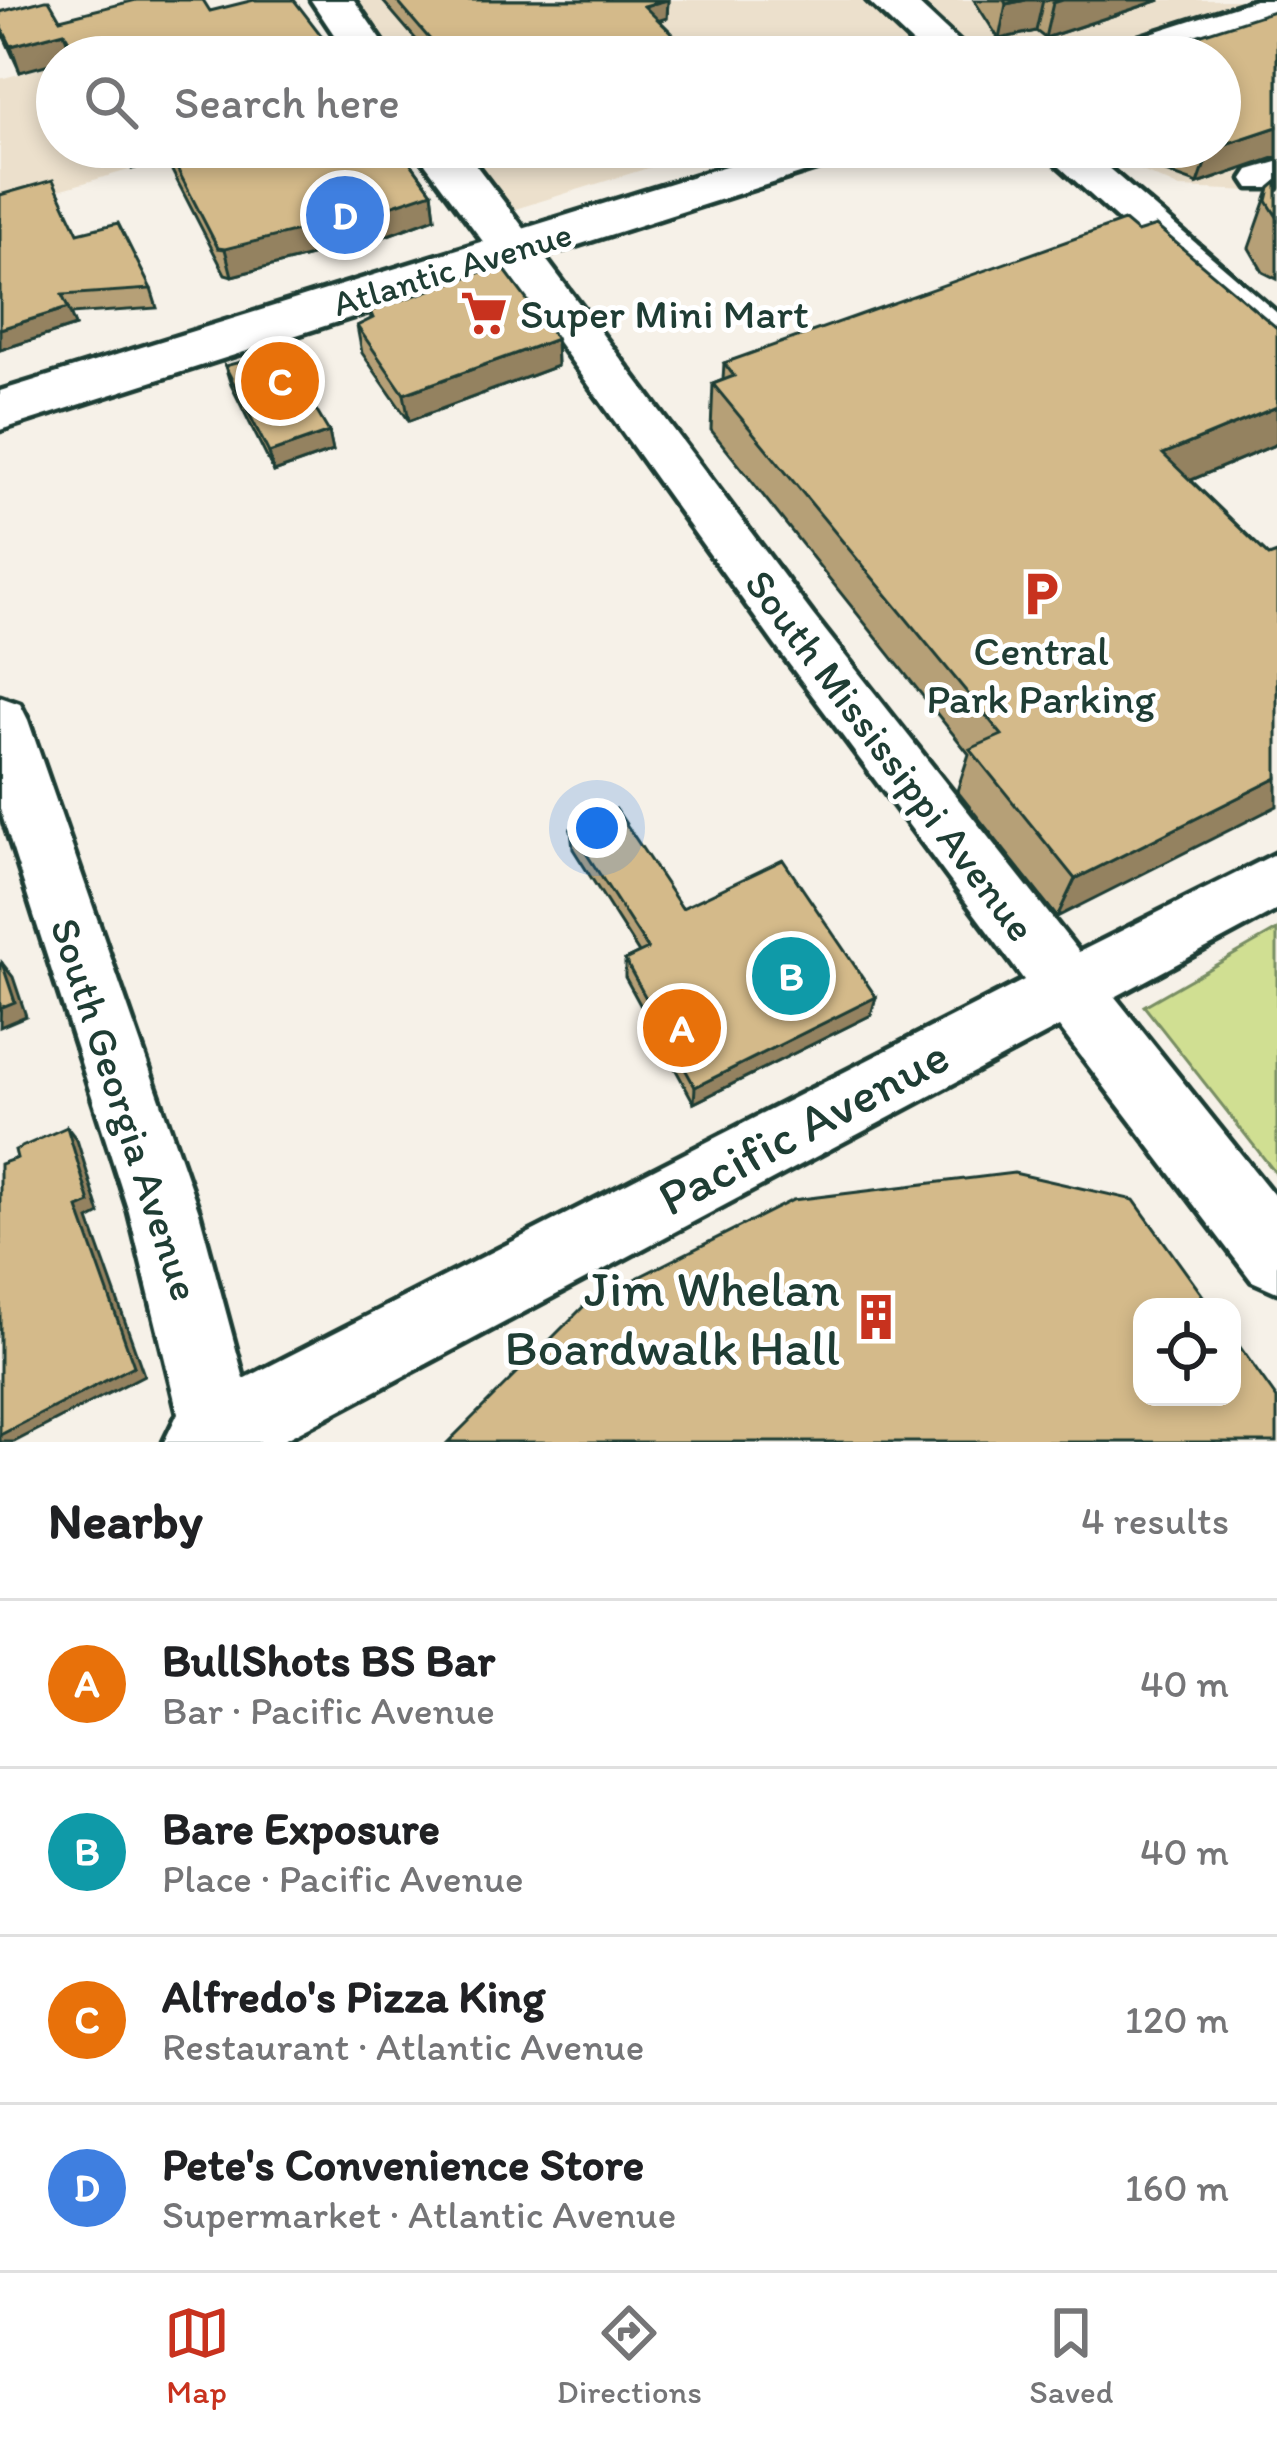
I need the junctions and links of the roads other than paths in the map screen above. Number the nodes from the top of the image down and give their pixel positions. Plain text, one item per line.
1 (332, 0) edge
2 (888, 0) edge
3 (1277, 7) edge
4 (357, 36) edge
5 (929, 36) edge
6 (1186, 36) edge
7 (453, 168) edge
8 (769, 168) edge
9 (1083, 168) edge
10 (514, 248) junction
11 (1277, 338) edge
12 (0, 412) edge
13 (0, 720) edge
14 (1277, 880) edge
15 (1066, 987) junction
16 (1277, 1256) edge
17 (216, 1438) edge

1 - 4 main road
2 - 5 main road
3 - 6 main road
7 - 10 main road
8 - 10 main road, Atlantic Avenue
9 - 11 street
10 - 12 main road, Atlantic Avenue
10 - 15 street, South Mississippi Avenue
13 - 17 street, South Georgia Avenue
14 - 15 street, Pacific Avenue
15 - 16 street, South Mississippi Avenue
15 - 17 street, Pacific Avenue

